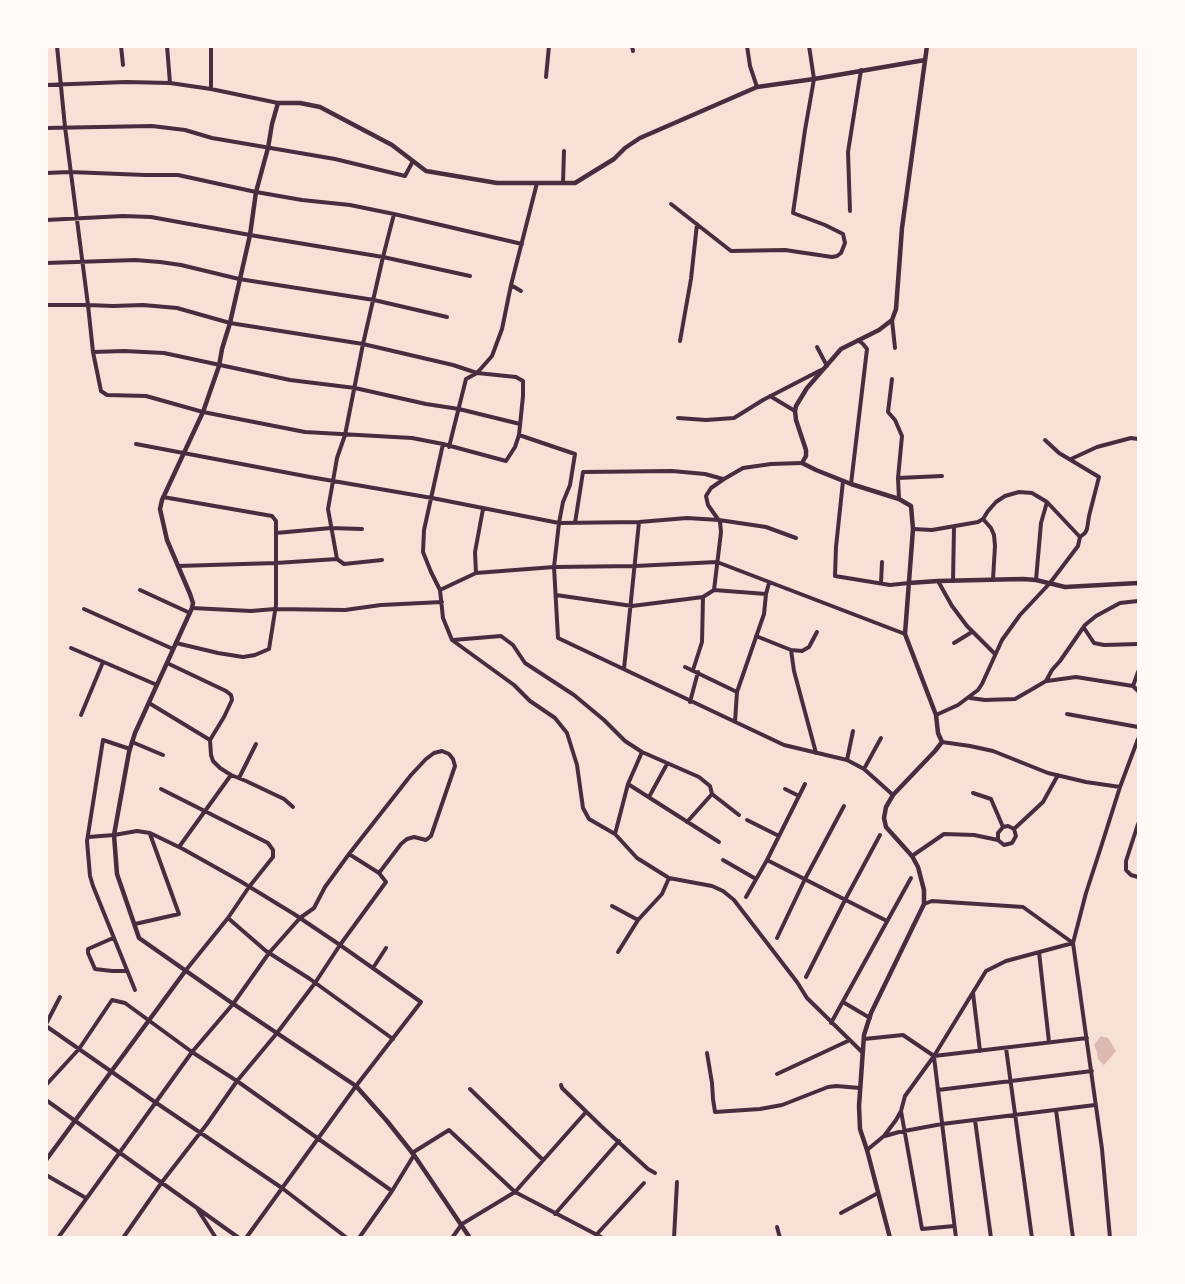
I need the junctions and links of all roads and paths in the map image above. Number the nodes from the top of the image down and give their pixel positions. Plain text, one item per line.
1 (57, 46) edge
2 (122, 46) edge
3 (167, 46) edge
4 (211, 46) edge
5 (549, 46) edge
6 (747, 46) edge
7 (809, 46) edge
8 (927, 46) edge
9 (925, 60) junction
10 (123, 65) dead end
11 (861, 70) junction
12 (546, 77) dead end
13 (814, 79) junction
14 (170, 83) junction
15 (61, 84) junction
16 (46, 85) edge
17 (757, 87) junction
18 (211, 89) junction
19 (278, 103) junction
20 (64, 127) junction
21 (46, 128) edge
22 (268, 148) junction
23 (564, 151) dead end
24 (413, 161) junction
25 (70, 172) junction
26 (46, 173) edge
27 (537, 183) junction
28 (563, 183) junction
29 (256, 192) junction
30 (671, 204) dead end
31 (850, 211) dead end
32 (394, 214) junction
33 (76, 219) junction
34 (46, 220) edge
35 (697, 224) junction
36 (250, 235) junction
37 (522, 244) junction
38 (383, 257) junction
39 (82, 262) junction
40 (46, 263) edge
41 (470, 276) dead end
42 (239, 279) junction
43 (511, 285) junction
44 (521, 291) dead end
45 (374, 300) junction
46 (46, 305) edge
47 (88, 305) junction
48 (447, 317) dead end
49 (892, 320) junction
50 (230, 323) junction
51 (502, 329) junction
52 (510, 332) dead end
53 (858, 340) junction
54 (680, 341) dead end
55 (363, 344) junction
56 (817, 347) dead end
57 (895, 348) dead end
58 (93, 352) junction
59 (219, 366) junction
60 (826, 367) junction
61 (477, 374) junction
62 (892, 379) dead end
63 (355, 388) junction
64 (770, 396) junction
65 (459, 409) junction
66 (795, 411) junction
67 (202, 412) junction
68 (678, 418) dead end
69 (520, 424) junction
70 (345, 435) junction
71 (519, 435) junction
72 (1138, 439) edge
73 (1045, 440) dead end
74 (136, 444) dead end
75 (443, 444) junction
76 (449, 447) junction
77 (184, 453) junction
78 (1070, 459) junction
79 (802, 463) junction
80 (942, 476) dead end
81 (898, 478) junction
82 (724, 479) junction
83 (333, 481) junction
84 (843, 481) junction
85 (851, 484) junction
86 (163, 497) junction
87 (432, 498) junction
88 (899, 500) junction
89 (1047, 502) junction
90 (483, 509) junction
91 (983, 519) junction
92 (719, 520) junction
93 (639, 522) junction
94 (559, 523) junction
95 (575, 523) junction
96 (954, 527) junction
97 (331, 528) junction
98 (362, 529) dead end
99 (913, 529) junction
100 (276, 533) junction
101 (1080, 537) junction
102 (796, 538) dead end
103 (337, 559) junction
104 (382, 560) dead end
105 (717, 562) junction
106 (882, 562) dead end
107 (276, 563) junction
108 (178, 566) junction
109 (635, 566) junction
110 (554, 567) junction
111 (476, 573) junction
112 (993, 579) junction
113 (1036, 580) junction
114 (938, 581) junction
115 (953, 582) junction
116 (769, 583) junction
117 (881, 583) junction
118 (1050, 583) junction
119 (1138, 583) edge
120 (909, 584) junction
121 (140, 590) dead end
122 (440, 590) junction
123 (714, 590) junction
124 (766, 594) junction
125 (556, 596) junction
126 (703, 597) junction
127 (1138, 601) edge
128 (442, 602) junction
129 (632, 606) junction
130 (84, 609) dead end
131 (275, 609) junction
132 (191, 611) junction
133 (1084, 628) junction
134 (817, 632) dead end
135 (972, 632) junction
136 (905, 633) junction
137 (756, 636) junction
138 (452, 640) junction
139 (176, 643) junction
140 (954, 643) dead end
141 (1138, 644) edge
142 (71, 648) dead end
143 (173, 649) junction
144 (791, 650) junction
145 (995, 654) junction
146 (103, 662) junction
147 (167, 663) junction
148 (685, 667) dead end
149 (624, 669) junction
150 (696, 671) junction
151 (1138, 672) edge
152 (1046, 681) junction
153 (157, 685) junction
154 (1133, 686) junction
155 (1138, 691) edge
156 (737, 692) junction
157 (969, 698) junction
158 (690, 702) junction
159 (148, 703) junction
160 (1067, 714) dead end
161 (81, 715) dead end
162 (936, 715) junction
163 (735, 722) junction
164 (1138, 727) edge
165 (854, 731) dead end
166 (881, 738) dead end
167 (1138, 739) edge
168 (210, 740) junction
169 (132, 742) junction
170 (942, 742) junction
171 (256, 744) dead end
172 (130, 749) junction
173 (642, 752) junction
174 (816, 753) junction
175 (163, 755) dead end
176 (847, 760) junction
177 (667, 764) junction
178 (864, 769) junction
179 (231, 775) junction
180 (1058, 775) junction
181 (239, 778) junction
182 (628, 784) junction
183 (805, 784) dead end
184 (1120, 787) junction
185 (161, 789) dead end
186 (785, 789) dead end
187 (973, 792) dead end
188 (712, 794) junction
189 (893, 795) junction
190 (649, 796) junction
191 (799, 796) junction
192 (844, 806) dead end
193 (293, 807) dead end
194 (205, 812) junction
195 (739, 815) dead end
196 (747, 820) dead end
197 (687, 822) junction
198 (1138, 825) edge
199 (1002, 827) junction
200 (1014, 829) junction
201 (150, 834) junction
202 (615, 834) junction
203 (114, 835) junction
204 (880, 835) dead end
205 (779, 836) junction
206 (88, 837) junction
207 (998, 840) junction
208 (719, 842) dead end
209 (179, 848) junction
210 (349, 854) junction
211 (912, 856) junction
212 (723, 860) dead end
213 (767, 860) junction
214 (379, 873) junction
215 (1138, 877) edge
216 (669, 878) junction
217 (912, 878) dead end
218 (756, 879) junction
219 (805, 879) junction
220 (249, 887) junction
221 (746, 897) dead end
222 (845, 900) junction
223 (924, 904) junction
224 (612, 906) dead end
225 (228, 918) junction
226 (300, 918) junction
227 (638, 920) junction
228 (887, 921) junction
229 (135, 924) junction
230 (113, 938) junction
231 (777, 938) dead end
232 (1073, 943) junction
233 (340, 945) junction
234 (386, 948) dead end
235 (618, 952) dead end
236 (1039, 952) junction
237 (269, 953) junction
238 (373, 968) junction
239 (186, 970) junction
240 (127, 971) junction
241 (806, 977) dead end
242 (315, 983) junction
243 (135, 990) dead end
244 (973, 993) junction
245 (60, 997) dead end
246 (843, 1002) junction
247 (233, 1004) junction
248 (870, 1018) junction
249 (150, 1020) junction
250 (831, 1023) junction
251 (46, 1025) edge
252 (278, 1033) junction
253 (1087, 1038) junction
254 (393, 1039) junction
255 (864, 1039) junction
256 (850, 1040) junction
257 (1049, 1042) junction
258 (1006, 1048) junction
259 (79, 1049) junction
260 (980, 1051) junction
261 (192, 1052) junction
262 (862, 1052) junction
263 (707, 1053) dead end
264 (934, 1056) junction
265 (111, 1071) junction
266 (1092, 1071) junction
267 (777, 1074) dead end
268 (237, 1081) junction
269 (1010, 1081) junction
270 (46, 1085) edge
271 (561, 1085) dead end
272 (356, 1086) junction
273 (861, 1088) junction
274 (470, 1089) dead end
275 (938, 1090) junction
276 (46, 1100) edge
277 (156, 1102) junction
278 (1095, 1106) junction
279 (1056, 1110) junction
280 (901, 1111) junction
281 (586, 1112) junction
282 (1015, 1115) junction
283 (75, 1120) junction
284 (975, 1120) junction
285 (942, 1124) junction
286 (904, 1131) junction
287 (201, 1132) junction
288 (884, 1136) junction
289 (318, 1138) junction
290 (619, 1141) junction
291 (867, 1150) junction
292 (120, 1152) junction
293 (413, 1154) junction
294 (46, 1160) edge
295 (543, 1160) junction
296 (655, 1173) dead end
297 (46, 1175) edge
298 (162, 1182) junction
299 (676, 1182) dead end
300 (644, 1183) dead end
301 (282, 1188) junction
302 (392, 1191) junction
303 (515, 1192) junction
304 (878, 1193) junction
305 (86, 1198) junction
306 (196, 1206) junction
307 (841, 1213) dead end
308 (555, 1214) junction
309 (462, 1224) junction
310 (954, 1226) junction
311 (777, 1227) dead end
312 (600, 1236) edge
313 (58, 1238) edge
314 (123, 1238) edge
315 (216, 1238) edge
316 (239, 1238) edge
317 (246, 1238) edge
318 (347, 1238) edge
319 (359, 1238) edge
320 (452, 1238) edge
321 (470, 1238) edge
322 (674, 1238) edge
323 (780, 1238) edge
324 (890, 1238) edge
325 (956, 1238) edge
326 (991, 1238) edge
327 (1032, 1238) edge
328 (1073, 1238) edge
329 (1110, 1238) edge

1 - 15 street
2 - 10 street
3 - 14 street
4 - 18 street
5 - 12 street
6 - 17 street
7 - 13 street
8 - 9 street
9 - 11 street
9 - 49 street
11 - 13 street
11 - 31 street
13 - 17 street
13 - 35 street
14 - 15 street
14 - 18 street
15 - 16 street
15 - 20 street
17 - 28 street
18 - 19 street
19 - 22 street
19 - 24 street
20 - 21 street
20 - 22 street
20 - 25 street
22 - 24 street
22 - 29 street
23 - 28 street
24 - 27 street
25 - 26 street
25 - 29 street
25 - 33 street
27 - 28 street
27 - 37 street
29 - 32 street
29 - 36 street
30 - 35 street
32 - 37 street
32 - 38 street
33 - 34 street
33 - 36 street
33 - 39 street
35 - 54 street
36 - 38 street
36 - 42 street
37 - 43 street
38 - 41 street
38 - 45 street
39 - 40 street
39 - 42 street
39 - 47 street
42 - 45 street
42 - 50 street
43 - 44 street
43 - 51 street
45 - 48 street
45 - 55 street
46 - 47 street
47 - 50 street
47 - 58 street
49 - 53 street
49 - 57 street
50 - 55 street
50 - 59 street
51 - 52 street
51 - 61 street
53 - 60 street
53 - 85 street
55 - 61 street
55 - 63 street
56 - 60 street
58 - 59 street
58 - 67 street
59 - 63 street
59 - 67 street
60 - 64 street
60 - 66 street
61 - 65 street
61 - 69 street
62 - 81 street
63 - 65 street
63 - 70 street
64 - 66 street
64 - 68 street
65 - 69 street
65 - 76 street
66 - 79 street
67 - 70 street
67 - 77 street
69 - 71 street
70 - 75 street
70 - 83 street
71 - 76 street
71 - 94 street
72 - 78 street
73 - 78 street
74 - 77 street
75 - 76 street
75 - 87 street
77 - 83 street
77 - 86 street
78 - 101 street
79 - 82 street
79 - 84 street
80 - 81 street
81 - 88 street
82 - 92 street
82 - 95 street
83 - 87 street
83 - 97 street
84 - 85 street
84 - 117 street
85 - 88 street
86 - 100 street
86 - 108 street
87 - 90 street
87 - 122 street
88 - 99 street
89 - 91 street
89 - 101 street
89 - 113 street
90 - 94 street
90 - 111 street
91 - 96 street
91 - 112 street
92 - 93 street
92 - 102 street
92 - 105 street
93 - 95 street
93 - 109 street
94 - 95 street
94 - 110 street
96 - 99 street
96 - 115 street
97 - 98 street
97 - 100 street
97 - 103 street
99 - 120 street
100 - 107 street
101 - 118 street
103 - 104 street
103 - 107 street
105 - 109 street
105 - 116 street
105 - 123 street
106 - 117 street
107 - 108 street
107 - 131 street
108 - 132 street
109 - 110 street
109 - 129 street
110 - 111 street
110 - 125 street
111 - 122 street
112 - 113 street
112 - 115 street
113 - 118 street
114 - 115 street
114 - 120 street
114 - 135 street
116 - 124 street
116 - 136 street
117 - 120 street
118 - 119 street
118 - 145 street
120 - 136 street
121 - 132 street
122 - 128 street
123 - 124 street
123 - 126 street
124 - 137 street
125 - 129 street
125 - 149 street
126 - 129 street
126 - 150 street
127 - 133 street
128 - 131 street
128 - 138 street
129 - 149 street
130 - 143 street
131 - 132 street
131 - 139 street
132 - 139 street
133 - 141 street
133 - 152 street
134 - 144 street
135 - 140 street
135 - 145 street
136 - 162 street
137 - 144 street
137 - 156 street
138 - 173 street
138 - 202 street
139 - 143 street
142 - 146 street
143 - 147 street
144 - 174 street
145 - 157 street
146 - 153 street
146 - 161 street
147 - 153 street
147 - 168 street
148 - 150 street
149 - 158 street
150 - 156 street
150 - 158 street
151 - 154 street
152 - 154 street
152 - 157 street
153 - 159 street
154 - 155 street
156 - 163 street
157 - 162 street
158 - 163 street
159 - 168 street
159 - 169 street
160 - 164 street
162 - 170 street
163 - 174 street
165 - 176 street
166 - 178 street
167 - 184 street
168 - 179 street
169 - 172 street
169 - 175 street
170 - 180 street
170 - 189 street
171 - 181 street
172 - 203 street
172 - 206 street
173 - 177 street
173 - 182 street
174 - 176 street
176 - 178 street
177 - 188 street
177 - 190 street
178 - 189 street
179 - 181 street
179 - 194 street
180 - 184 street
180 - 200 street
181 - 193 street
182 - 190 street
182 - 202 street
183 - 191 street
184 - 232 street
185 - 194 street
186 - 191 street
187 - 199 street
188 - 195 street
188 - 197 street
189 - 211 street
190 - 197 street
191 - 205 street
192 - 219 street
194 - 209 street
194 - 220 street
196 - 205 street
197 - 208 street
198 - 215 street
199 - 200 street
199 - 207 street
200 - 207 street
201 - 203 street
201 - 209 street
201 - 229 street
202 - 216 street
203 - 206 street
203 - 229 street
204 - 222 street
205 - 213 street
206 - 230 street
207 - 211 street
209 - 220 street
210 - 214 street
210 - 214 street
210 - 226 street
211 - 223 street
212 - 218 street
213 - 218 street
213 - 219 street
214 - 233 street
216 - 227 street
216 - 250 street
217 - 228 street
218 - 221 street
219 - 222 street
219 - 231 street
220 - 225 street
220 - 226 street
222 - 228 street
222 - 241 street
223 - 232 street
223 - 248 street
224 - 227 street
225 - 237 street
225 - 239 street
226 - 233 street
226 - 237 street
227 - 235 street
228 - 246 street
229 - 239 street
230 - 240 street
230 - 240 street
232 - 236 street
232 - 253 street
233 - 238 street
233 - 242 street
234 - 238 street
236 - 244 street
236 - 257 street
237 - 242 street
237 - 247 street
238 - 254 street
239 - 247 street
239 - 249 street
240 - 243 street
242 - 252 street
242 - 254 street
244 - 260 street
244 - 264 street
245 - 251 street
246 - 248 street
246 - 250 street
247 - 252 street
247 - 261 street
248 - 255 street
249 - 259 street
249 - 261 street
249 - 265 street
250 - 256 street
251 - 259 street
252 - 268 street
252 - 272 street
253 - 257 street
253 - 266 street
254 - 272 street
255 - 262 street
255 - 264 street
256 - 262 street
256 - 267 street
257 - 258 street
258 - 260 street
258 - 269 street
259 - 265 street
259 - 270 street
260 - 264 street
261 - 268 street
261 - 277 street
262 - 273 street
263 - 273 street
264 - 275 street
264 - 280 street
265 - 277 street
265 - 283 street
266 - 269 street
266 - 278 street
268 - 287 street
268 - 289 street
269 - 275 street
269 - 282 street
271 - 281 street
272 - 289 street
272 - 293 street
273 - 291 street
274 - 295 street
275 - 285 street
276 - 283 street
277 - 287 street
277 - 292 street
278 - 279 street
278 - 329 street
279 - 282 street
279 - 328 street
280 - 286 street
280 - 288 street
281 - 290 street
281 - 295 street
282 - 284 street
282 - 327 street
283 - 292 street
283 - 294 street
284 - 285 street
284 - 326 street
285 - 286 street
285 - 310 street
286 - 288 street
286 - 310 street
287 - 298 street
287 - 301 street
288 - 291 street
289 - 301 street
289 - 302 street
290 - 296 street
290 - 308 street
291 - 304 street
292 - 298 street
292 - 305 street
293 - 302 street
293 - 303 street
293 - 309 street
295 - 303 street
297 - 305 street
298 - 306 street
298 - 314 street
299 - 322 street
300 - 312 street
301 - 317 street
301 - 318 street
302 - 319 street
303 - 308 street
303 - 309 street
304 - 307 street
304 - 324 street
305 - 313 street
306 - 315 street
306 - 316 street
308 - 312 street
309 - 320 street
309 - 321 street
310 - 325 street
311 - 323 street

